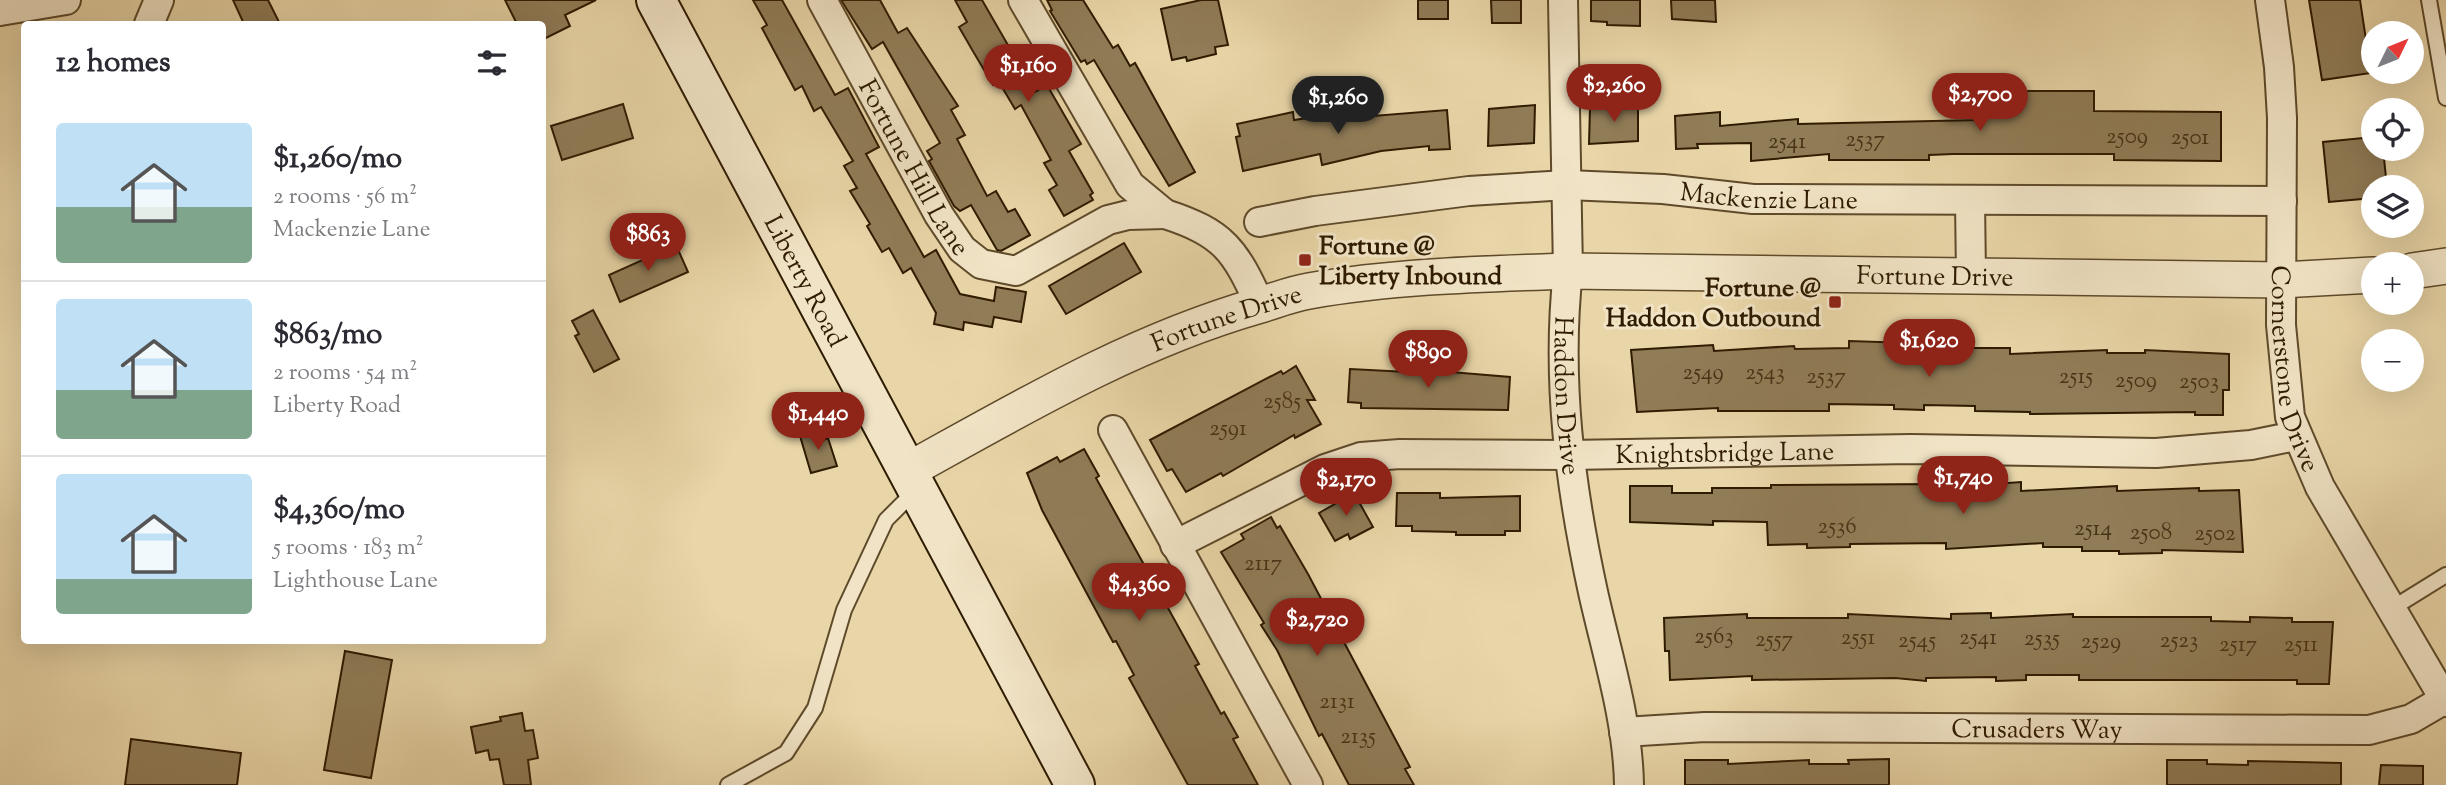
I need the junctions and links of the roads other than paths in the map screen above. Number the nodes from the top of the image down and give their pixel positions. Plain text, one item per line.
1 (66, 0) edge
2 (159, 0) edge
3 (656, 0) edge
4 (822, 0) edge
5 (1023, 0) edge
6 (1563, 0) edge
7 (2270, 0) edge
8 (2429, 0) edge
9 (0, 11) edge
10 (150, 21) edge
11 (2446, 98) edge
12 (1567, 185) junction
13 (1970, 201) junction
14 (2282, 201) junction
15 (1164, 214) junction
16 (1259, 222) dead end
17 (2446, 266) edge
18 (2424, 269) edge
19 (1568, 271) junction
20 (1971, 276) junction
21 (2361, 276) edge
22 (2283, 280) junction
23 (1260, 305) junction
24 (1113, 430) dead end
25 (2295, 436) junction
26 (1570, 455) junction
27 (912, 480) junction
28 (1175, 545) junction
29 (2446, 575) edge
30 (2390, 609) junction
31 (2445, 701) edge
32 (1624, 732) junction
33 (728, 785) edge
34 (1075, 785) edge
35 (1308, 785) edge
36 (1629, 785) edge

1 - 9 street
2 - 10 street
3 - 27 main road, Liberty Road
4 - 15 street, Fortune Hill Lane
5 - 15 street, Fortune Hill Lane
6 - 12 street, Haddon Drive
7 - 14 street, Cornerstone Drive
8 - 11 lane
12 - 13 street, Mackenzie Lane
12 - 16 street, Mackenzie Lane
12 - 19 street, Haddon Drive
13 - 14 street, Mackenzie Lane
13 - 20 street
14 - 22 street, Cornerstone Drive
15 - 23 street, Fortune Hill Lane
17 - 18 street
19 - 20 street, Fortune Drive
19 - 23 street, Fortune Drive
19 - 26 street, Haddon Drive
20 - 22 street, Fortune Drive
21 - 22 street, Fortune Drive
22 - 25 street, Cornerstone Drive
23 - 27 street, Fortune Drive
24 - 28 street
25 - 26 street, Knightsbridge Lane
25 - 30 street, Cornerstone Drive
26 - 28 street, Knightsbridge Lane
26 - 32 street, Haddon Drive
27 - 33 lane
27 - 34 main road, Liberty Road
28 - 35 street
29 - 30 lane
30 - 31 street, Cornerstone Drive
31 - 32 street, Crusaders Way
32 - 36 street, Haddon Drive

